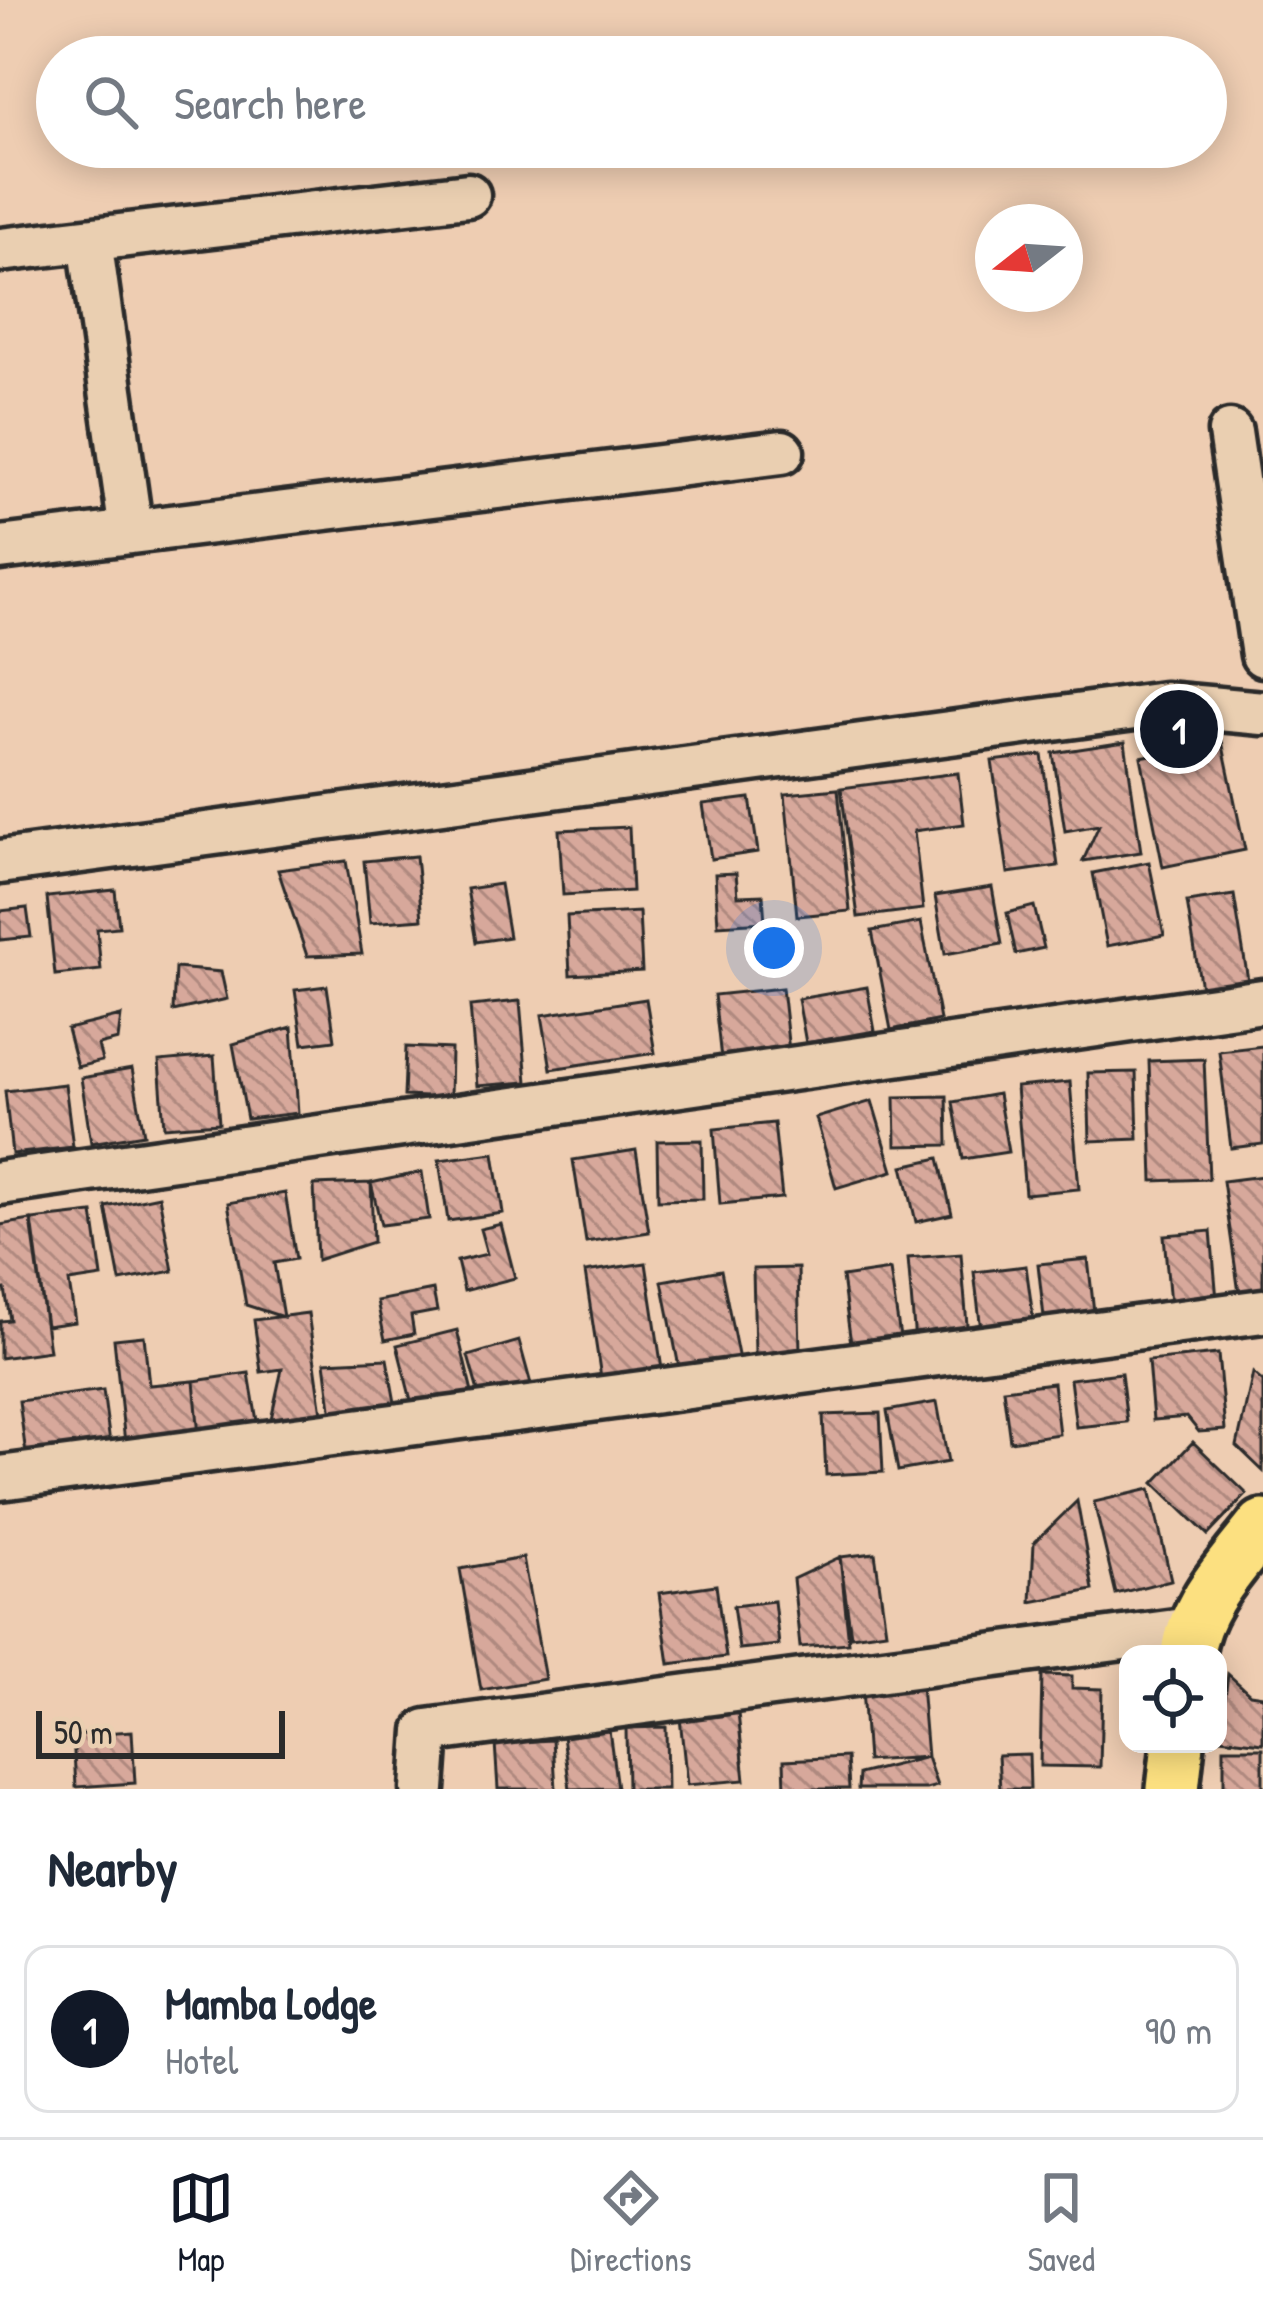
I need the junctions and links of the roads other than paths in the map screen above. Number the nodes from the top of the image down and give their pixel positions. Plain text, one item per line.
1 (468, 195) dead end
2 (90, 240) junction
3 (0, 250) edge
4 (1230, 432) dead end
5 (782, 452) dead end
6 (131, 532) junction
7 (0, 548) edge
8 (1263, 655) edge
9 (1263, 713) edge
10 (0, 862) edge
11 (1263, 1001) edge
12 (0, 1183) edge
13 (1263, 1311) edge
14 (0, 1478) edge
15 (1263, 1526) edge
16 (1190, 1641) edge
17 (1177, 1753) edge
18 (423, 1789) edge
19 (1173, 1789) edge

1 - 2 street
2 - 3 street
2 - 6 street
4 - 8 street
5 - 6 street
6 - 7 street
9 - 10 street
11 - 12 street
13 - 14 street
15 - 16 main road
16 - 18 street
17 - 19 main road

